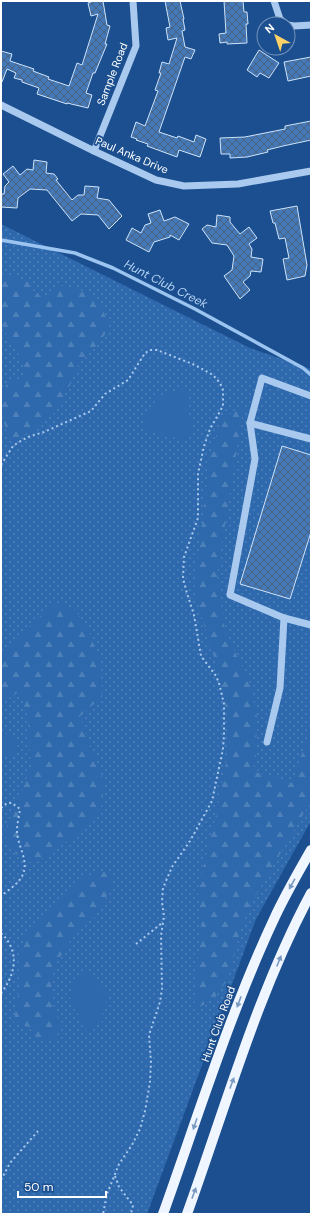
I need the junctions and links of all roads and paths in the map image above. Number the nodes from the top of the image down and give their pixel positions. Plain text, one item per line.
1 (133, 1) edge
2 (274, 1) edge
3 (279, 16) edge
4 (311, 25) edge
5 (296, 26) edge
6 (1, 105) edge
7 (94, 151) junction
8 (311, 171) edge
9 (311, 396) edge
10 (250, 423) junction
11 (311, 438) edge
12 (1, 465) edge
13 (284, 618) junction
14 (311, 625) edge
15 (267, 742) dead end
16 (1, 808) edge
17 (311, 850) edge
18 (311, 893) edge
19 (1, 896) edge
20 (162, 923) junction
21 (1, 933) edge
22 (136, 944) dead end
23 (1, 993) edge
24 (38, 1131) dead end
25 (115, 1175) junction
26 (1, 1180) edge
27 (104, 1214) edge
28 (131, 1214) edge
29 (163, 1214) edge
30 (187, 1214) edge

1 - 7 street, Sample Road
2 - 3 street
4 - 5 street
6 - 7 street, Paul Anka Drive
7 - 8 street, Paul Anka Drive
9 - 10 street
10 - 11 street
10 - 13 street
12 - 20 path
13 - 14 street
13 - 15 street
16 - 19 path
17 -> 29 main road, Hunt Club Road
30 -> 18 main road
20 - 22 path
20 - 25 path
21 - 23 path
24 - 26 path
25 - 27 path
25 - 28 path

